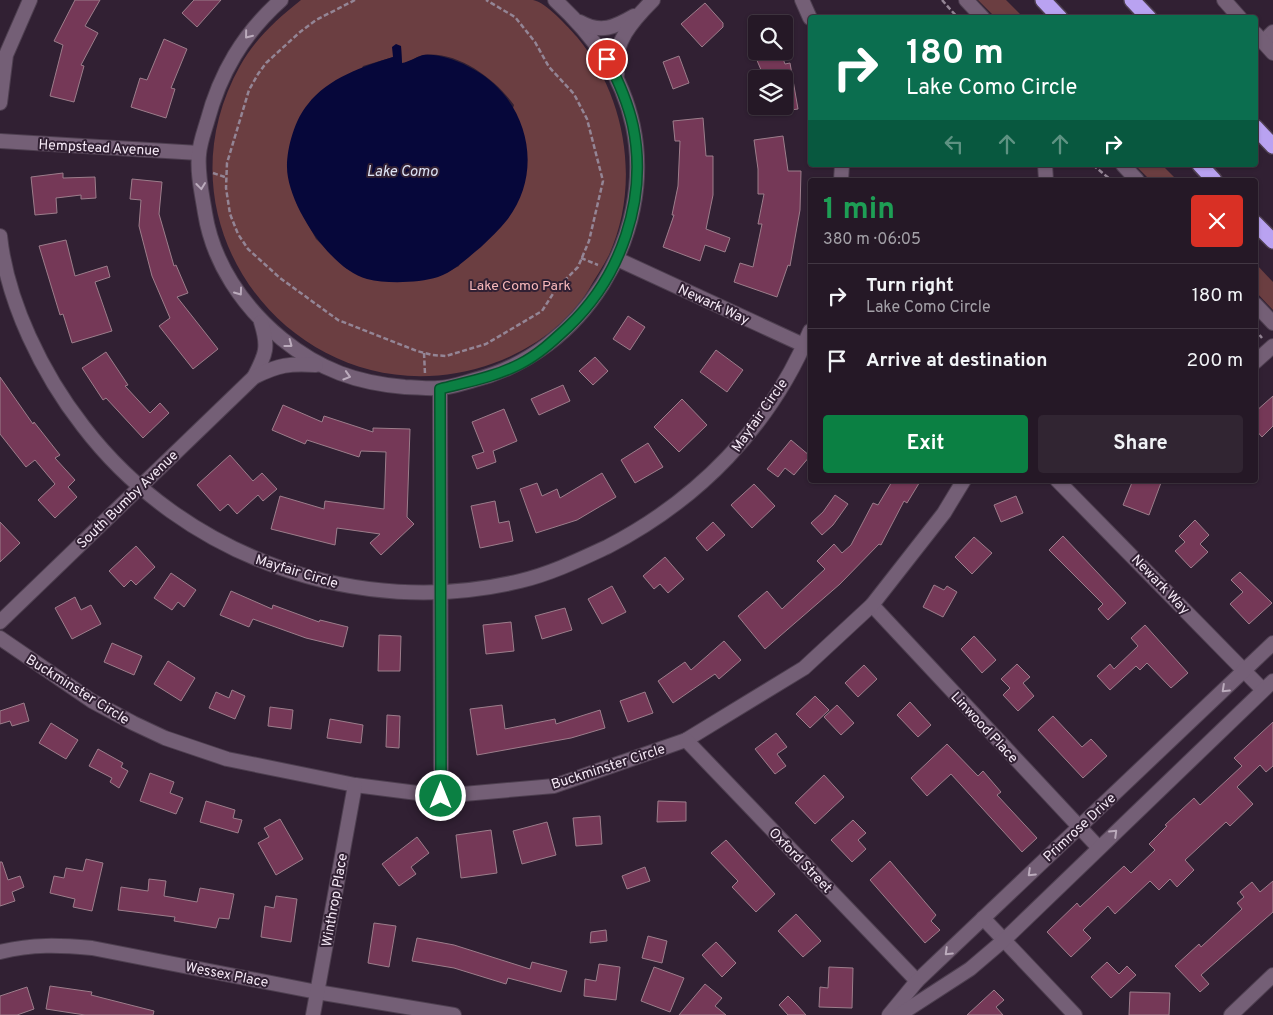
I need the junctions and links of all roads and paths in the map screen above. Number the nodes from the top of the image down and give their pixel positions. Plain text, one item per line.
1 (30, 0) edge
2 (282, 0) edge
3 (355, 0) edge
4 (486, 0) edge
5 (555, 0) edge
6 (653, 0) edge
7 (802, 0) edge
8 (942, 0) edge
9 (966, 0) edge
10 (1043, 0) edge
11 (1132, 0) edge
12 (1224, 0) edge
13 (641, 12) junction
14 (809, 15) edge
15 (955, 15) edge
16 (980, 15) edge
17 (1057, 15) edge
18 (1146, 15) edge
19 (1237, 15) edge
20 (579, 22) junction
21 (1264, 36) edge
22 (3, 51) edge
23 (1273, 53) edge
24 (619, 82) junction
25 (0, 103) edge
26 (1258, 130) edge
27 (0, 141) edge
28 (1273, 146) edge
29 (199, 153) junction
30 (1095, 167) edge
31 (1125, 167) edge
32 (1202, 167) edge
33 (208, 172) dead end
34 (226, 177) junction
35 (1109, 178) edge
36 (1135, 178) edge
37 (1212, 178) edge
38 (1258, 226) edge
39 (0, 236) edge
40 (1273, 242) edge
41 (582, 258) junction
42 (617, 259) junction
43 (604, 268) dead end
44 (1258, 307) edge
45 (262, 322) junction
46 (1273, 323) edge
47 (1258, 332) edge
48 (1269, 344) edge
49 (807, 347) edge
50 (424, 353) junction
51 (1258, 358) edge
52 (317, 364) junction
53 (254, 377) junction
54 (425, 380) dead end
55 (440, 389) junction
56 (962, 483) edge
57 (1060, 483) edge
58 (139, 488) junction
59 (441, 592) junction
60 (872, 605) junction
61 (0, 622) edge
62 (0, 638) edge
63 (1273, 643) edge
64 (1245, 670) junction
65 (1268, 685) edge
66 (686, 740) junction
67 (355, 785) junction
68 (441, 796) junction
69 (1079, 827) junction
70 (1099, 848) junction
71 (983, 918) junction
72 (1004, 940) junction
73 (0, 952) edge
74 (1273, 975) edge
75 (917, 981) junction
76 (317, 992) junction
77 (313, 1015) edge
78 (454, 1015) edge
79 (889, 1015) edge
80 (899, 1015) edge
81 (1075, 1015) edge
82 (1231, 1015) edge

1 - 22 street
2 -> 29 street
3 - 34 path
4 - 41 path
5 - 20 street
6 - 13 street
7 - 14 street
8 - 15 path
9 - 16 street
10 - 17 highway
11 - 18 highway
12 - 19 street
13 - 20 street
13 - 24 street
20 - 24 street
21 - 23 street
22 - 25 street
24 - 42 street
26 - 28 highway
27 - 29 street, Hempstead Avenue
29 -> 45 street
30 - 35 path
31 - 36 street
32 - 37 highway
33 - 34 path
34 - 50 path
38 - 40 highway
39 - 58 street, Mayfair Circle
41 - 43 path
41 - 50 path
42 - 49 street, Newark Way
42 - 55 street
44 - 46 street
45 -> 52 street
45 - 53 street, South Bumby Avenue
47 - 48 path
48 - 51 street
49 - 59 street, Mayfair Circle
50 - 54 path
52 - 53 street, South Bumby Avenue
52 -> 55 street
53 - 58 street, South Bumby Avenue
55 - 59 street
56 - 60 street, Buckminster Circle
57 - 64 street, Newark Way
58 - 59 street, Mayfair Circle
58 - 61 street, South Bumby Avenue
59 - 68 street
60 - 66 street, Buckminster Circle
60 - 69 street, Linwood Place
62 - 67 street, Buckminster Circle
63 - 64 street, Primrose Drive
64 - 65 street, Newark Way
64 -> 69 street, Primrose Drive
70 -> 65 street, Primrose Drive
66 - 68 street, Buckminster Circle
66 - 75 street, Oxford Street
67 - 68 street, Buckminster Circle
67 - 76 street, Winthrop Place
69 - 70 street, Linwood Place
69 -> 71 street, Primrose Drive
70 - 72 street, Primrose Drive
71 - 72 street
71 -> 75 street, Primrose Drive
72 - 80 street, Primrose Drive
72 - 81 street
73 - 76 street, Wessex Place
74 - 82 street
75 - 79 street, Primrose Drive
76 - 77 street, Winthrop Place
76 - 78 street, Wessex Place

